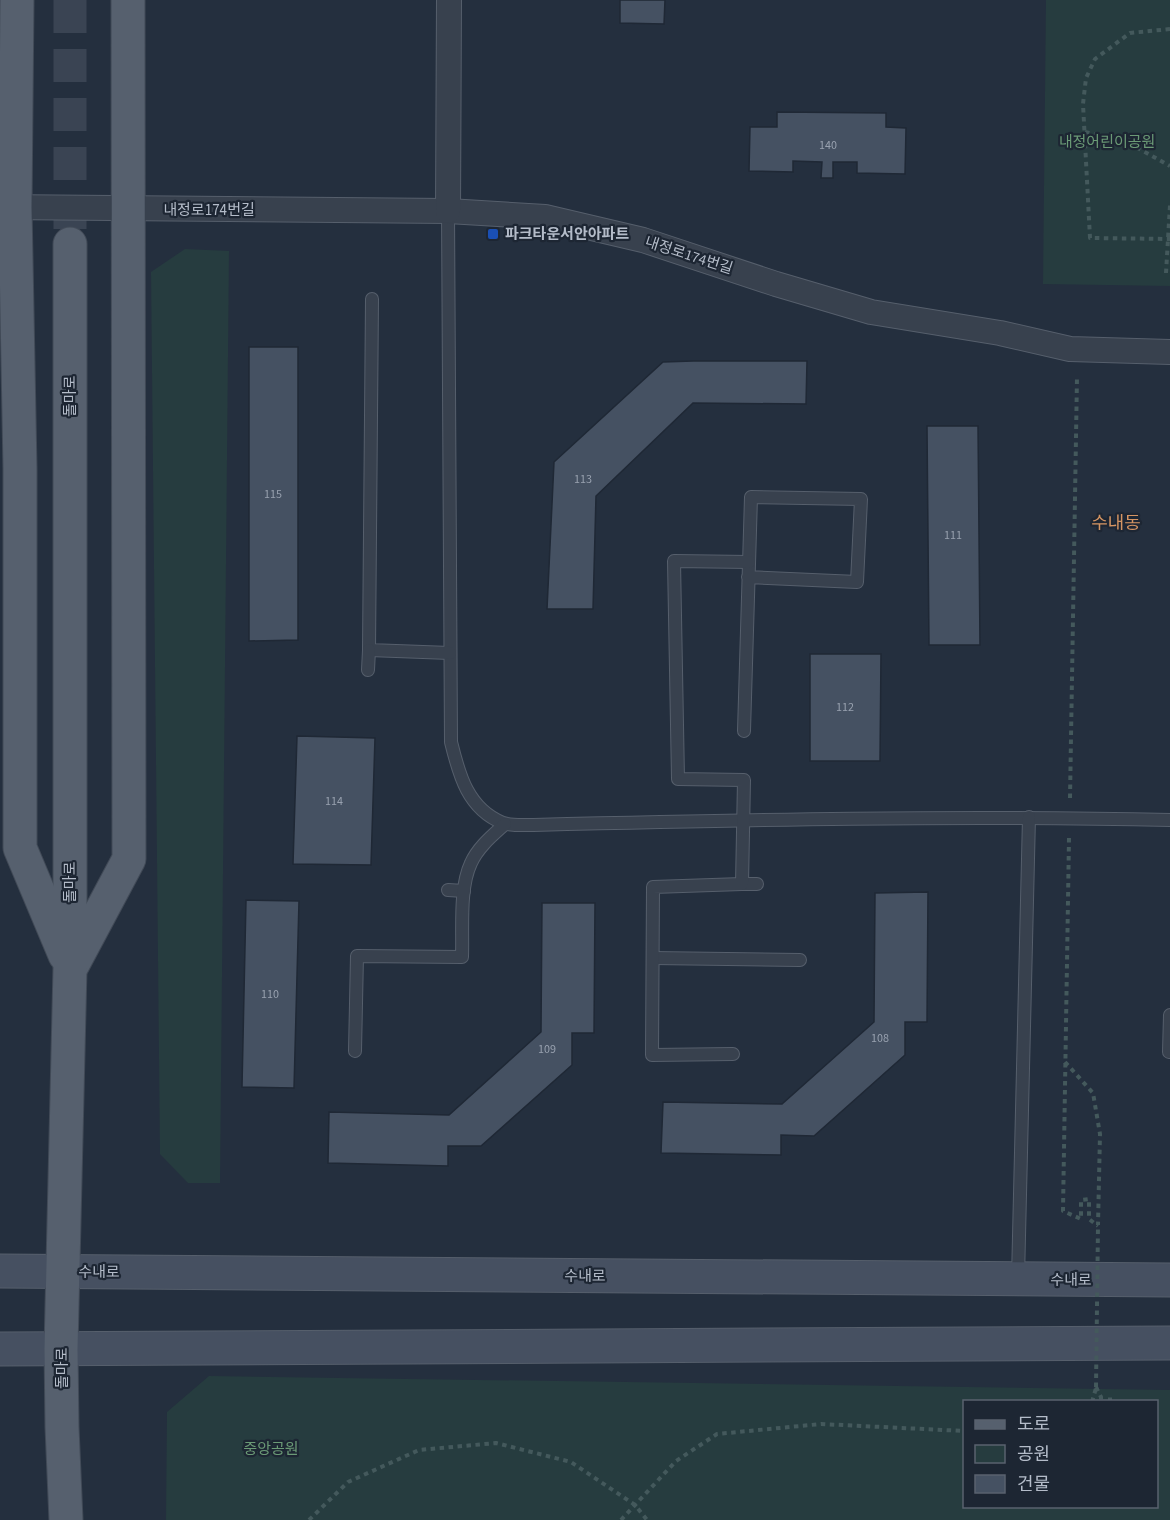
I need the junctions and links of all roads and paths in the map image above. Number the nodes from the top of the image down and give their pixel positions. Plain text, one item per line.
1 (16, 0) edge
2 (128, 0) edge
3 (449, 0) edge
4 (1170, 29) edge
5 (1085, 132) junction
6 (1170, 166) edge
7 (1170, 205) edge
8 (7, 207) edge
9 (130, 209) junction
10 (447, 211) junction
11 (1169, 239) edge
12 (70, 244) tunnel mouth
13 (1167, 273) dead end
14 (372, 299) dead end
15 (1170, 352) edge
16 (1077, 373) dead end
17 (749, 562) junction
18 (748, 577) junction
19 (369, 650) junction
20 (450, 652) junction
21 (368, 670) dead end
22 (744, 731) dead end
23 (1070, 801) dead end
24 (1029, 816) junction
25 (744, 820) junction
26 (1170, 820) edge
27 (505, 824) junction
28 (1069, 837) dead end
29 (742, 884) junction
30 (757, 884) dead end
31 (448, 890) dead end
32 (464, 891) junction
33 (653, 958) junction
34 (800, 960) dead end
35 (70, 968) junction
36 (1170, 1015) edge
37 (355, 1051) dead end
38 (1169, 1052) edge
39 (733, 1054) dead end
40 (1065, 1062) junction
41 (1098, 1226) junction
42 (0, 1271) edge
43 (63, 1272) junction
44 (1018, 1279) junction
45 (1170, 1280) edge
46 (1170, 1343) edge
47 (0, 1349) edge
48 (62, 1349) junction
49 (1096, 1387) junction
50 (1101, 1399) edge
51 (1092, 1400) edge
52 (963, 1431) edge
53 (635, 1505) junction
54 (312, 1519) edge
55 (66, 1520) edge
56 (621, 1520) edge
57 (647, 1520) edge

1 - 8 main road
2 - 9 main road
3 - 10 street
4 - 5 path
5 - 6 path
5 - 11 path
7 - 11 path
8 - 9 street, 내정로174번길
8 - 35 main road
9 - 10 street, 내정로174번길
9 - 35 main road
10 - 15 street, 내정로174번길
10 - 20 lane
11 - 13 path
12 - 35 main road, 돌마로
14 - 19 lane
16 - 23 path
17 - 18 lane
17 - 18 lane
17 - 25 lane
18 - 22 lane
19 - 20 lane
19 - 21 lane
20 - 27 lane
24 - 25 lane
24 - 26 lane
24 - 44 lane
25 - 27 lane
25 - 29 lane
27 - 32 lane
28 - 40 path
29 - 30 lane
29 - 33 lane
31 - 32 lane
32 - 37 lane
33 - 34 lane
33 - 39 lane
35 - 43 main road, 돌마로
36 - 38 lane
40 - 41 path
40 - 41 path
41 - 49 path, bridge
42 - 43 main road, 수내로
43 - 44 main road, 수내로
43 - 48 main road, 돌마로
44 - 45 main road, 수내로
46 - 48 main road
47 - 48 main road
48 - 55 main road, 돌마로
49 - 50 path
49 - 51 path
52 - 53 path
53 - 54 path
53 - 56 path
53 - 57 path

